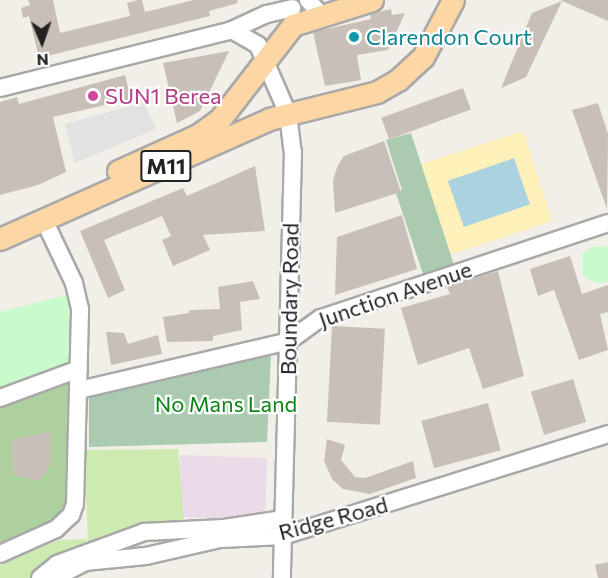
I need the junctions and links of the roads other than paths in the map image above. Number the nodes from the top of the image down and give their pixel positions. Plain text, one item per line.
1 (372, 0) edge
2 (453, 0) edge
3 (314, 7) edge
4 (292, 11) edge
5 (232, 30) junction
6 (265, 60) junction
7 (0, 88) edge
8 (288, 114) junction
9 (37, 223) junction
10 (608, 223) edge
11 (0, 224) edge
12 (0, 238) edge
13 (0, 247) edge
14 (289, 340) junction
15 (79, 369) junction
16 (79, 390) junction
17 (0, 398) edge
18 (608, 434) edge
19 (283, 519) junction
20 (283, 536) junction
21 (0, 554) edge
22 (40, 578) edge
23 (54, 578) edge
24 (282, 578) edge

1 - 3 main road, M11
2 - 8 main road, M11
3 - 4 main road, M11
4 - 5 street
4 - 6 main road, M11
5 - 6 street, Boundary Road
5 - 7 street
6 - 8 street, Boundary Road
6 - 11 main road, M11
8 - 9 main road, M11
8 - 14 street, Boundary Road
9 - 12 main road, M11
9 - 13 main road
9 - 15 street
10 - 14 street, Junction Avenue
14 - 16 street, Junction Avenue
14 - 19 street, Boundary Road
15 - 16 street
15 - 17 street
16 - 21 street
18 - 20 street, Ridge Road
19 - 20 street, Boundary Road
19 - 22 street
20 - 23 street, Ridge Road
20 - 24 street, Boundary Road

